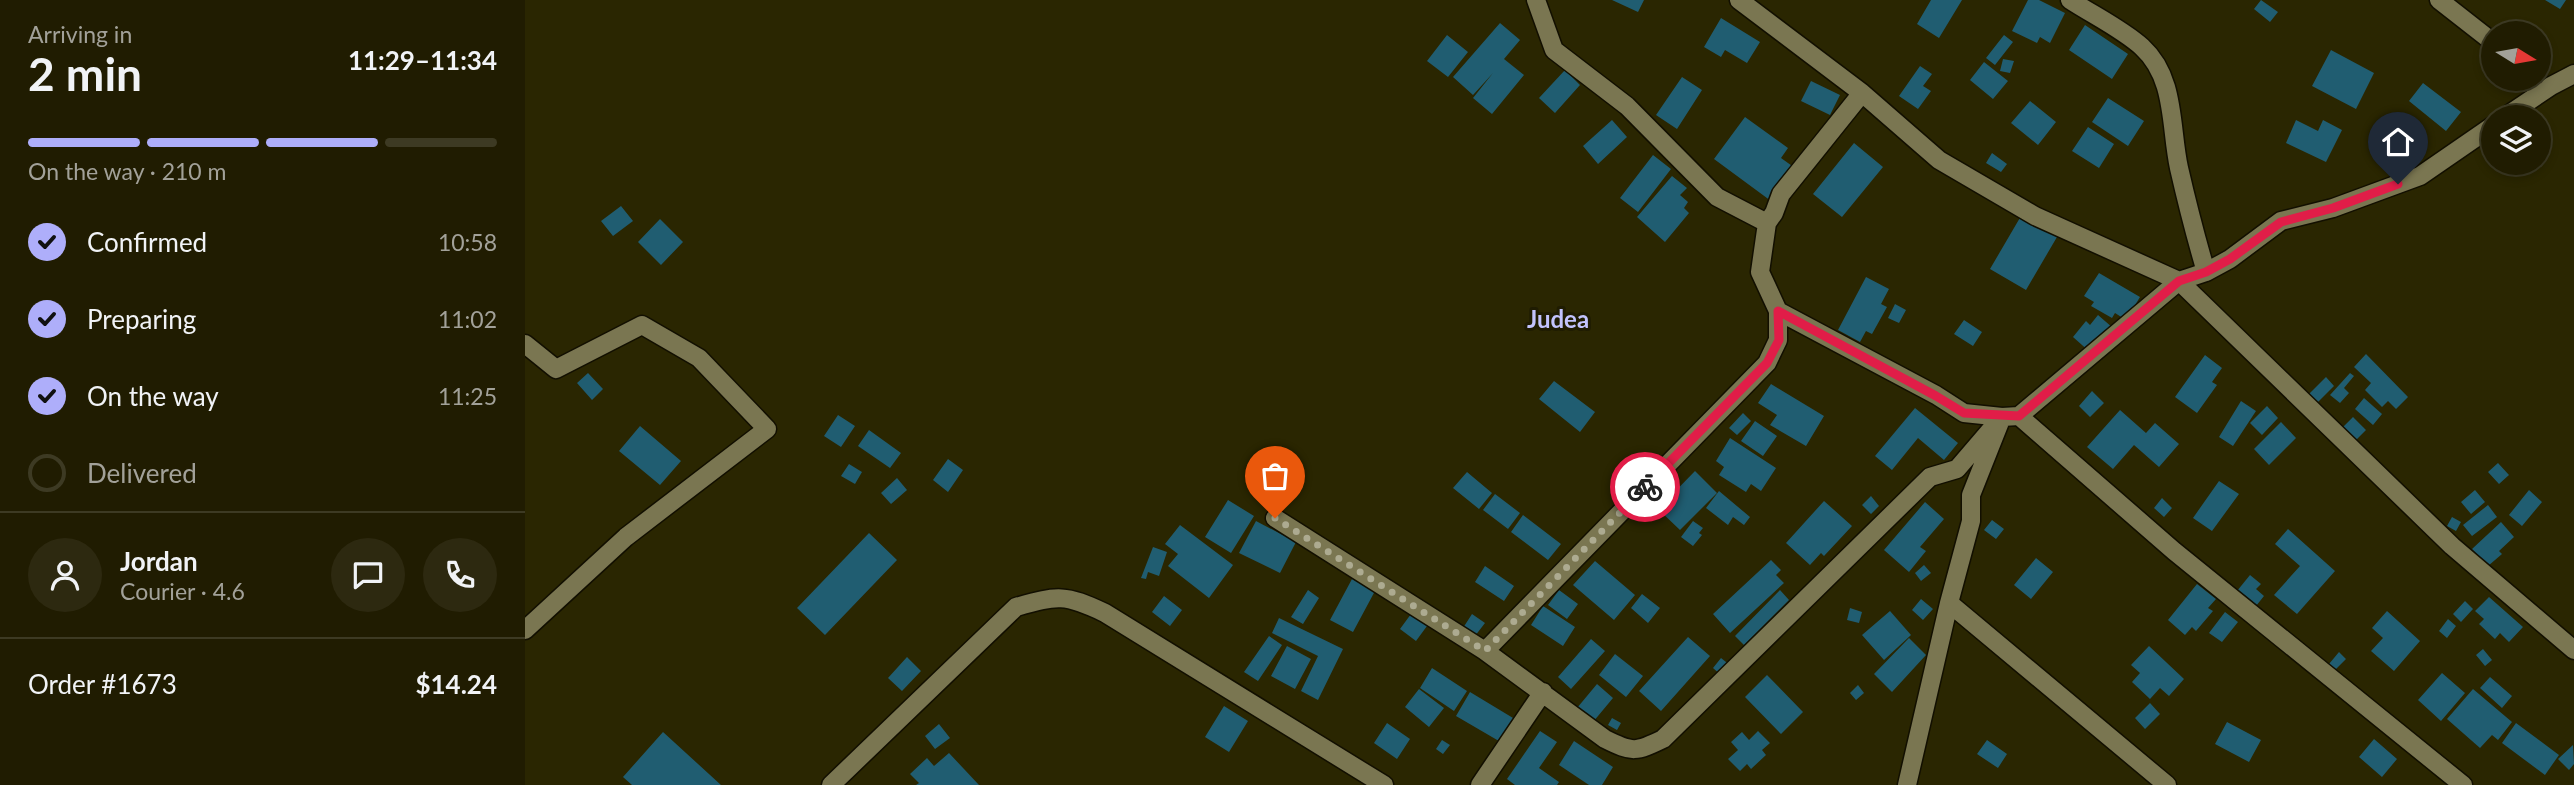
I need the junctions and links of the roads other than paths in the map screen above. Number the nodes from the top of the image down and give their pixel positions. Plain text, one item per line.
1 (1537, 0) edge
2 (1739, 0) edge
3 (2070, 0) edge
4 (2439, 0) edge
5 (2481, 33) edge
6 (2574, 74) edge
7 (2551, 80) edge
8 (2534, 91) edge
9 (1862, 93) junction
10 (2518, 105) edge
11 (2481, 134) edge
12 (1767, 223) junction
13 (2206, 272) junction
14 (2179, 281) junction
15 (1778, 311) junction
16 (525, 344) edge
17 (2011, 416) junction
18 (1275, 518) dead end
19 (1949, 603) junction
20 (525, 630) edge
21 (2574, 650) edge
22 (1485, 651) junction
23 (1543, 692) junction
24 (831, 785) edge
25 (1384, 785) edge
26 (1480, 785) edge
27 (1907, 785) edge
28 (2167, 785) edge
29 (2463, 785) edge

1 - 12 street
2 - 9 street
3 - 13 street
4 - 5 street
6 - 7 street
8 - 10 street
9 - 12 street
9 - 14 street
11 - 13 street
12 - 15 street
13 - 14 street
14 - 17 street
14 - 21 street
15 - 17 street
15 - 22 street
16 - 20 street
17 - 19 street
17 - 23 street
17 - 29 street
18 - 22 street
19 - 27 street
19 - 28 street
22 - 23 street
23 - 26 street
24 - 25 street

